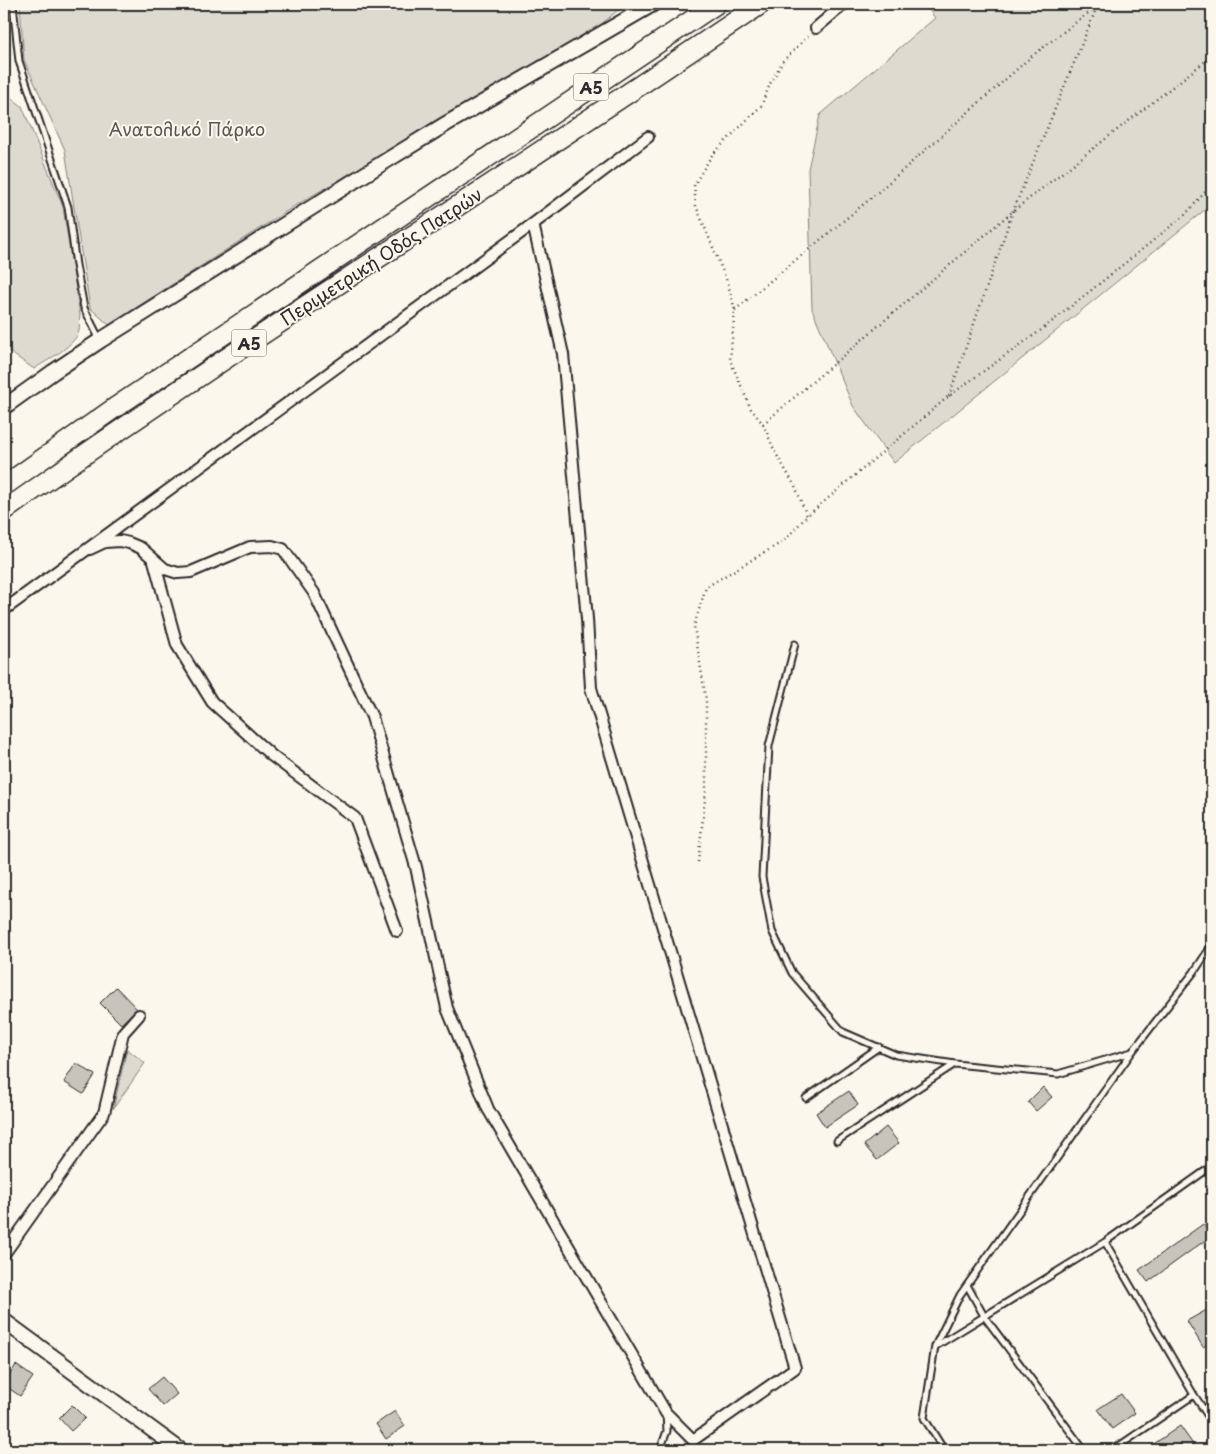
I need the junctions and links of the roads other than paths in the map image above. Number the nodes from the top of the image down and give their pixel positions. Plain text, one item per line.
1 (13, 4) edge
2 (653, 4) edge
3 (716, 4) edge
4 (761, 4) edge
5 (844, 4) edge
6 (816, 28) road end
7 (648, 137) dead end
8 (533, 224) junction
9 (101, 340) junction
10 (4, 407) edge
11 (4, 486) edge
12 (4, 511) edge
13 (90, 549) junction
14 (154, 561) junction
15 (4, 610) edge
16 (795, 644) dead end
17 (397, 931) dead end
18 (1212, 945) edge
19 (139, 1015) dead end
20 (879, 1048) junction
21 (1132, 1052) junction
22 (955, 1064) junction
23 (806, 1098) dead end
24 (837, 1141) dead end
25 (1212, 1166) edge
26 (1106, 1242) junction
27 (4, 1254) edge
28 (967, 1284) junction
29 (984, 1316) junction
30 (4, 1321) edge
31 (935, 1346) junction
32 (1194, 1394) junction
33 (666, 1413) junction
34 (1212, 1422) edge
35 (180, 1450) edge
36 (660, 1450) edge
37 (944, 1450) edge
38 (1084, 1450) edge
39 (1113, 1450) edge

1 - 9 lane
2 - 9 street
3 - 11 highway, Περιμετρική Οδός Πατρών / Α5
4 - 12 highway, Περιμετρική Οδός Πατρών / Α5
5 - 6 street
7 - 8 street
8 - 13 street
8 - 33 street
9 - 10 street
13 - 14 street
13 - 15 street
14 - 17 street
14 - 33 street
16 - 20 lane
18 - 21 lane
19 - 27 street
20 - 22 lane
20 - 23 lane
21 - 22 lane
21 - 28 lane
22 - 24 lane
25 - 26 lane
26 - 29 lane
26 - 32 lane
28 - 29 lane
28 - 31 lane
29 - 31 lane
29 - 38 lane
30 - 35 street
31 - 37 lane
32 - 34 lane
32 - 39 lane
33 - 36 lane

